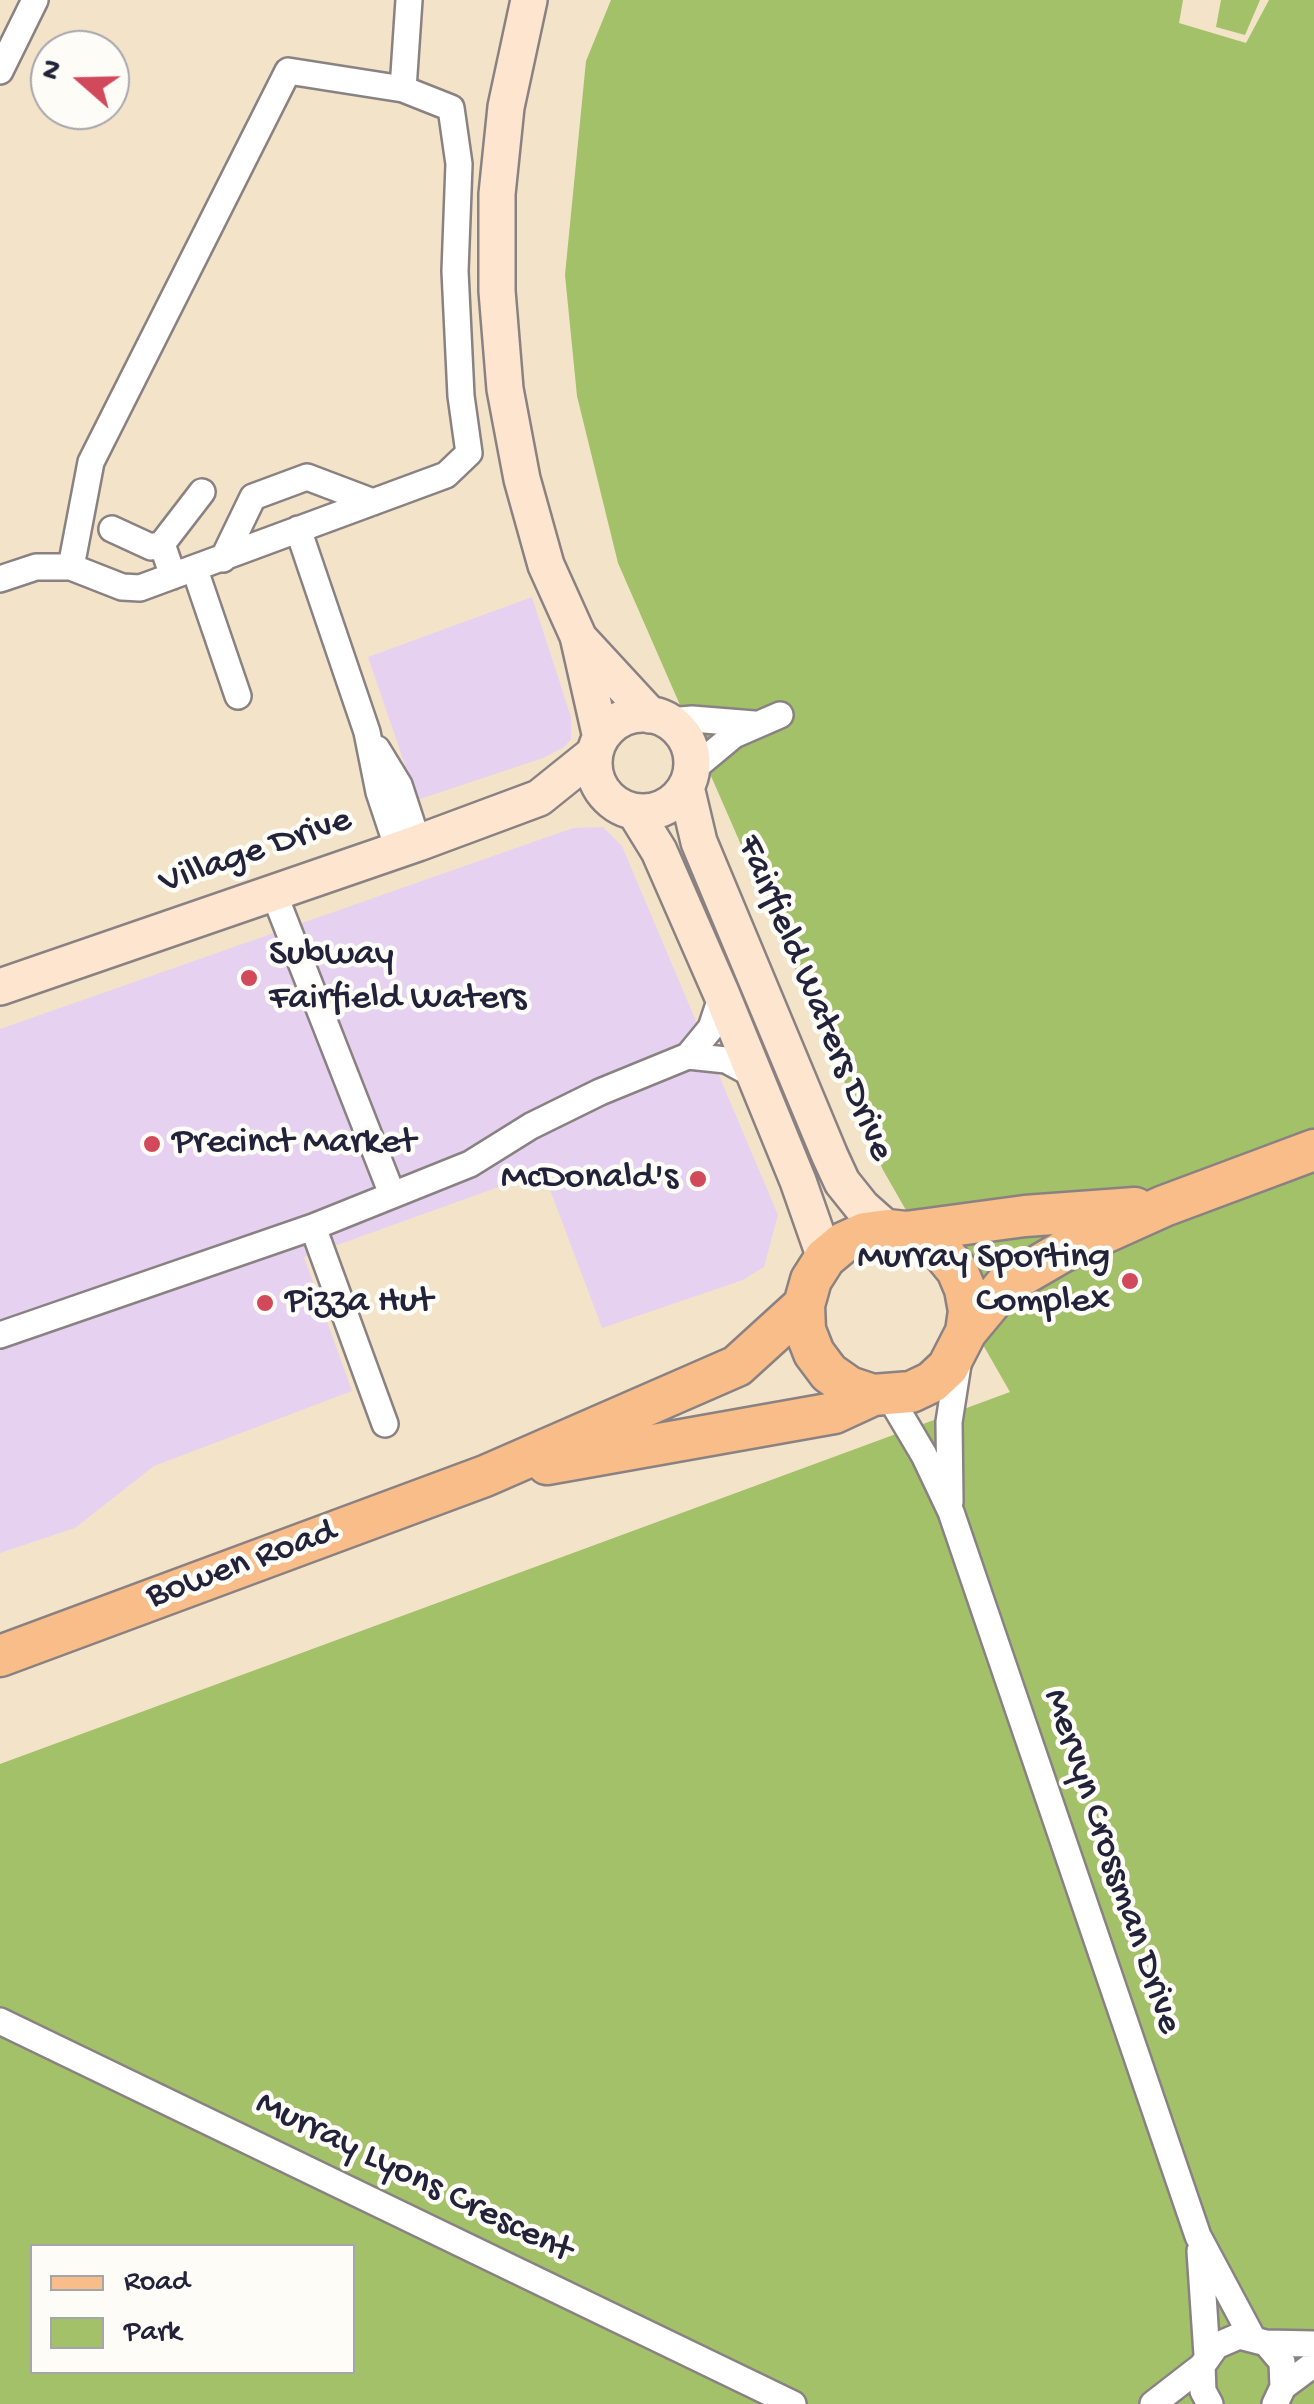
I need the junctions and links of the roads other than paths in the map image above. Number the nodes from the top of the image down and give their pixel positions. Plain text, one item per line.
1 (35, 0) edge
2 (409, 0) edge
3 (528, 0) edge
4 (0, 72) edge
5 (403, 89) junction
6 (202, 492) dead end
7 (373, 502) junction
8 (112, 530) dead end
9 (298, 530) junction
10 (162, 544) junction
11 (223, 558) junction
12 (71, 566) junction
13 (184, 573) junction
14 (0, 579) edge
15 (578, 636) junction
16 (238, 696) dead end
17 (780, 714) dead end
18 (659, 718) junction
19 (754, 724) junction
20 (598, 746) junction
21 (689, 778) junction
22 (538, 798) junction
23 (622, 805) junction
24 (408, 846) junction
25 (273, 892) junction
26 (0, 987) edge
27 (722, 995) junction
28 (688, 1056) junction
29 (754, 1075) junction
30 (1314, 1150) edge
31 (392, 1194) junction
32 (1164, 1206) junction
33 (312, 1227) junction
34 (897, 1231) junction
35 (825, 1258) junction
36 (804, 1304) junction
37 (1, 1332) edge
38 (964, 1340) junction
39 (881, 1395) junction
40 (385, 1424) dead end
41 (484, 1476) junction
42 (950, 1512) junction
43 (0, 1656) edge
44 (0, 2021) edge
45 (1198, 2236) junction
46 (1259, 2340) junction
47 (1314, 2344) edge
48 (1205, 2361) junction
49 (1314, 2364) edge
50 (1279, 2398) edge
51 (793, 2404) edge
52 (1153, 2404) edge
53 (1210, 2404) edge

1 - 4 street
2 - 5 street
3 - 15 street
5 - 7 street
5 - 12 street
6 - 10 street
7 - 9 street
7 - 11 street
8 - 10 street
9 - 11 street
9 - 24 street
10 - 13 street
11 - 13 street
12 - 13 street
12 - 14 street
13 - 16 street
15 - 18 street
15 - 20 street
17 - 19 street
18 - 19 street
18 - 20 street
18 - 21 street
19 - 21 street
20 - 22 street, Village Drive
20 - 23 street
21 - 23 street
21 - 34 street, Fairfield Waters Drive
22 - 23 street, Village Drive
22 - 24 street, Village Drive
23 - 27 street
24 - 25 street, Village Drive
25 - 26 street, Village Drive
25 - 31 street
27 - 28 street
27 - 29 street
28 - 29 street
28 - 31 street
29 - 35 street
30 - 32 main road, Bowen Road
31 - 33 street
32 - 34 main road, Bowen Road
32 - 38 main road, Bowen Road
33 - 37 street
33 - 40 street
34 - 35 main road, Bowen Road
34 - 38 main road
35 - 36 main road, Bowen Road
36 - 39 main road
36 - 41 main road, Bowen Road
38 - 39 main road, Bowen Road
38 - 42 street, Mervyn Crossman Drive
39 - 41 main road, Bowen Road
39 - 42 street, Mervyn Crossman Drive
41 - 43 main road, Bowen Road
42 - 45 street, Mervyn Crossman Drive
44 - 51 street, Murray Lyons Crescent
45 - 46 street, Mervyn Crossman Drive
45 - 48 street, Mervyn Crossman Drive
46 - 47 street
46 - 48 street
46 - 50 street, Mervyn Crossman Drive
48 - 52 street
48 - 53 street, Mervyn Crossman Drive
49 - 50 street

